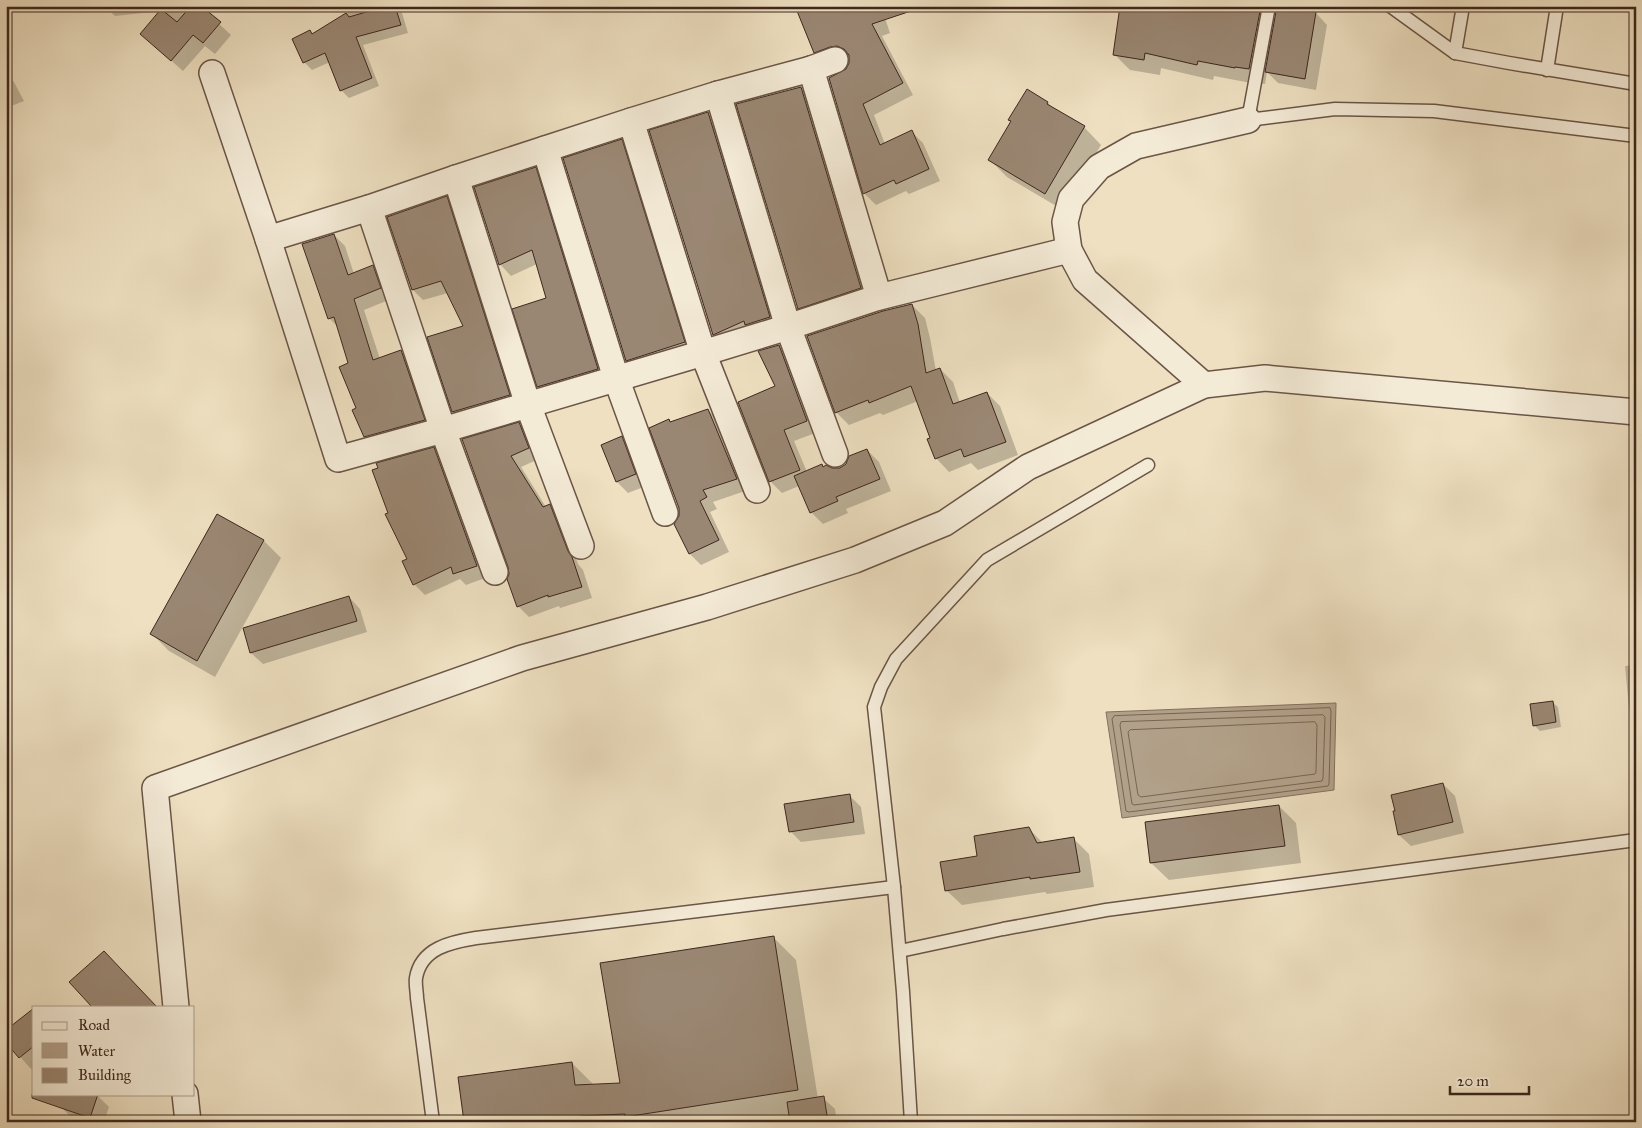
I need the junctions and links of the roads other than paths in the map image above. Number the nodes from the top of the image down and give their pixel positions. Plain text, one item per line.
1 (1269, 6) edge
2 (1390, 6) edge
3 (1463, 6) edge
4 (1557, 6) edge
5 (1455, 52) junction
6 (835, 60) dead end
7 (811, 69) junction
8 (1547, 70) junction
9 (212, 73) dead end
10 (1636, 84) edge
11 (718, 94) junction
12 (1248, 120) junction
13 (631, 121) junction
14 (1636, 136) edge
15 (545, 149) junction
16 (456, 178) junction
17 (370, 208) junction
18 (268, 239) junction
19 (1069, 250) junction
20 (879, 297) junction
21 (788, 327) junction
22 (703, 353) junction
23 (616, 378) junction
24 (1204, 385) junction
25 (528, 405) junction
26 (1636, 412) edge
27 (443, 430) junction
28 (835, 454) dead end
29 (1148, 465) dead end
30 (757, 490) dead end
31 (665, 513) dead end
32 (581, 546) dead end
33 (495, 572) dead end
34 (1636, 840) edge
35 (894, 887) junction
36 (900, 951) junction
37 (176, 1006) edge
38 (185, 1096) edge
39 (188, 1122) edge
40 (433, 1122) edge
41 (912, 1122) edge

1 - 12 lane
2 - 5 lane
3 - 5 lane
4 - 8 lane
5 - 8 lane
6 - 7 street
7 - 11 street
7 - 20 street
8 - 10 lane
9 - 18 street
11 - 13 street
11 - 21 street
12 - 14 lane
12 - 19 street
13 - 15 street
13 - 22 street
15 - 16 street
15 - 23 street
16 - 17 street
16 - 25 street
17 - 18 street
17 - 27 street
18 - 27 street
19 - 20 street
19 - 24 street
20 - 21 street
21 - 22 street
21 - 28 street
22 - 23 street
22 - 30 street
23 - 25 street
23 - 31 street
24 - 26 street
24 - 37 street
25 - 27 street
25 - 32 street
27 - 33 street
29 - 35 lane
34 - 36 lane
35 - 36 lane
35 - 40 lane
36 - 41 lane
38 - 39 street

